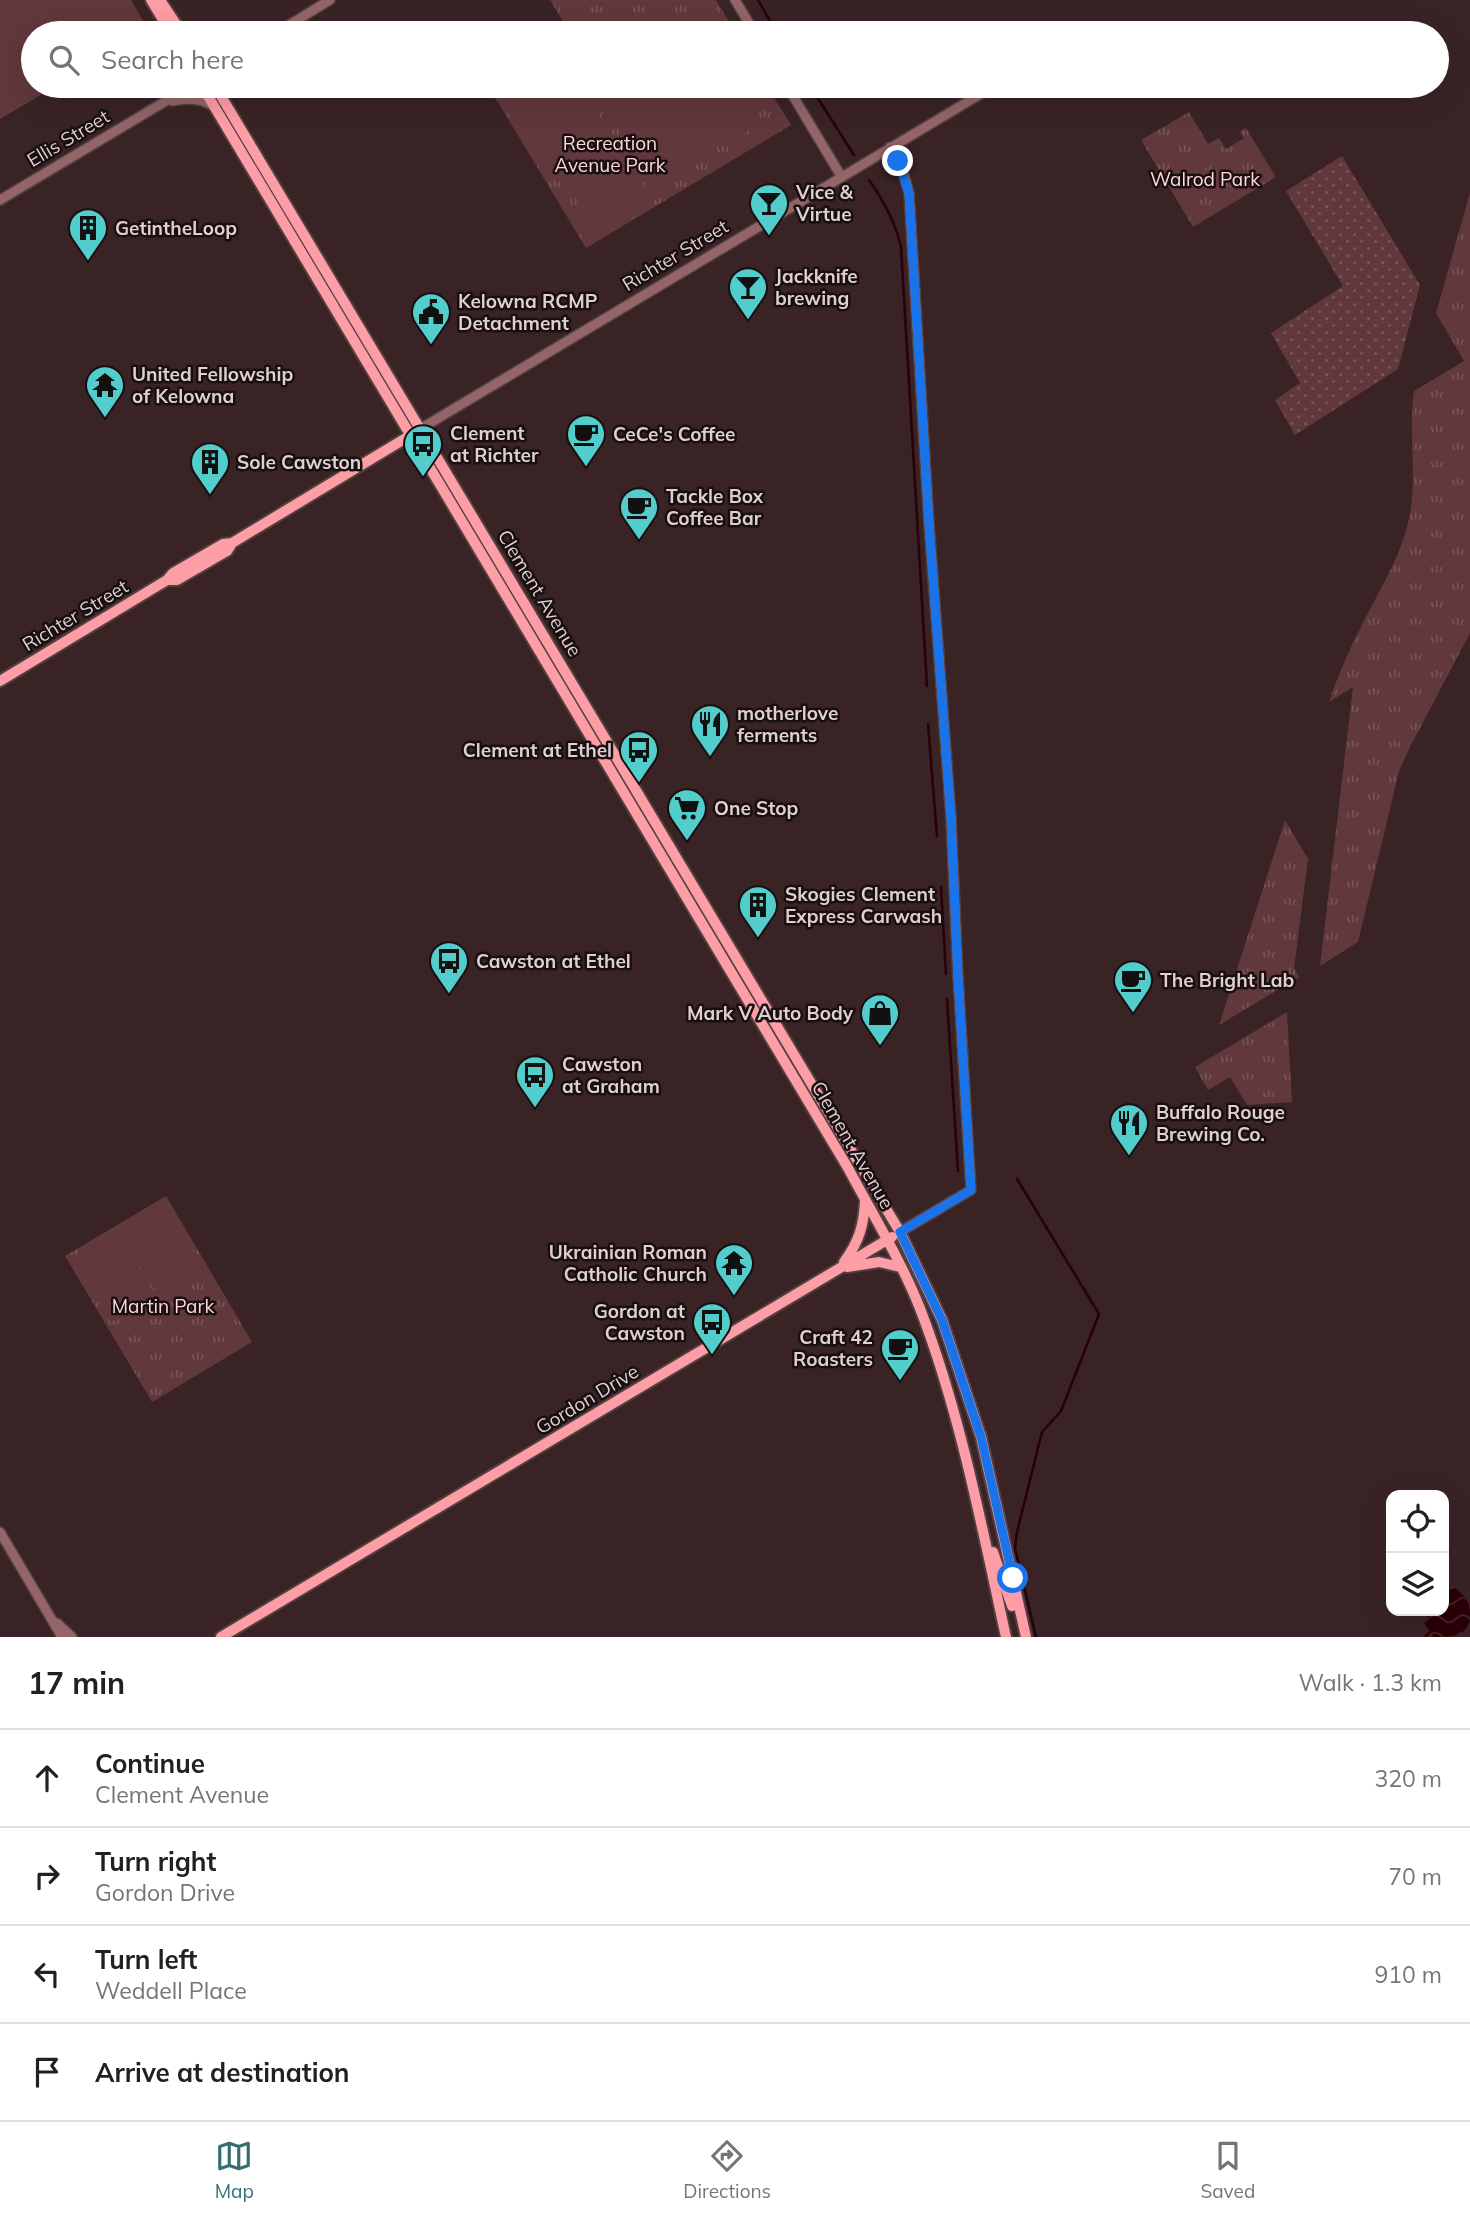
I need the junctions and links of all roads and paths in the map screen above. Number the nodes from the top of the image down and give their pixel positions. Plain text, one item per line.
1 (152, 0) edge
2 (160, 0) edge
3 (330, 0) edge
4 (735, 0) edge
5 (164, 21) edge
6 (174, 21) edge
7 (296, 21) edge
8 (748, 21) edge
9 (170, 98) edge
10 (209, 98) edge
11 (222, 98) edge
12 (794, 98) edge
13 (973, 98) edge
14 (163, 102) junction
15 (216, 109) junction
16 (890, 147) junction
17 (841, 176) junction
18 (0, 200) edge
19 (416, 431) junction
20 (0, 681) edge
21 (769, 1035) junction
22 (834, 1118) junction
23 (865, 1200) junction
24 (900, 1232) junction
25 (887, 1240) junction
26 (900, 1267) junction
27 (840, 1268) junction
28 (980, 1517) junction
29 (0, 1532) edge
30 (52, 1619) junction
31 (62, 1637) edge
32 (72, 1637) edge
33 (221, 1637) edge
34 (1006, 1637) edge
35 (1020, 1637) edge
36 (1026, 1637) edge

1 - 5 main road
2 - 6 main road
3 - 7 street
4 - 8 street
9 - 14 street, Ellis Street
10 - 15 main road, Clement Avenue
11 - 19 main road, Clement Avenue
12 - 17 street
13 - 16 street, Richter Street
14 - 15 street
14 - 18 street, Ellis Street
15 - 19 main road, Clement Avenue
16 - 17 street, Richter Street
16 - 24 street, Gordon Drive
17 - 19 street, Richter Street
19 - 20 main road, Richter Street
19 - 21 main road, Clement Avenue
19 - 22 main road, Clement Avenue
21 - 22 main road, Clement Avenue
21 - 23 main road, Clement Avenue
22 - 24 main road, Clement Avenue
23 - 25 main road, Clement Avenue
23 - 27 main road
24 - 25 main road, Gordon Drive
24 - 36 main road, Clement Avenue
25 - 26 main road, Clement Avenue
25 - 27 main road, Gordon Drive
26 - 27 main road
26 - 28 main road, Clement Avenue
27 - 33 main road, Gordon Drive
28 - 34 main road, Clement Avenue
28 - 35 main road
29 - 30 street
30 - 31 street
30 - 32 street

